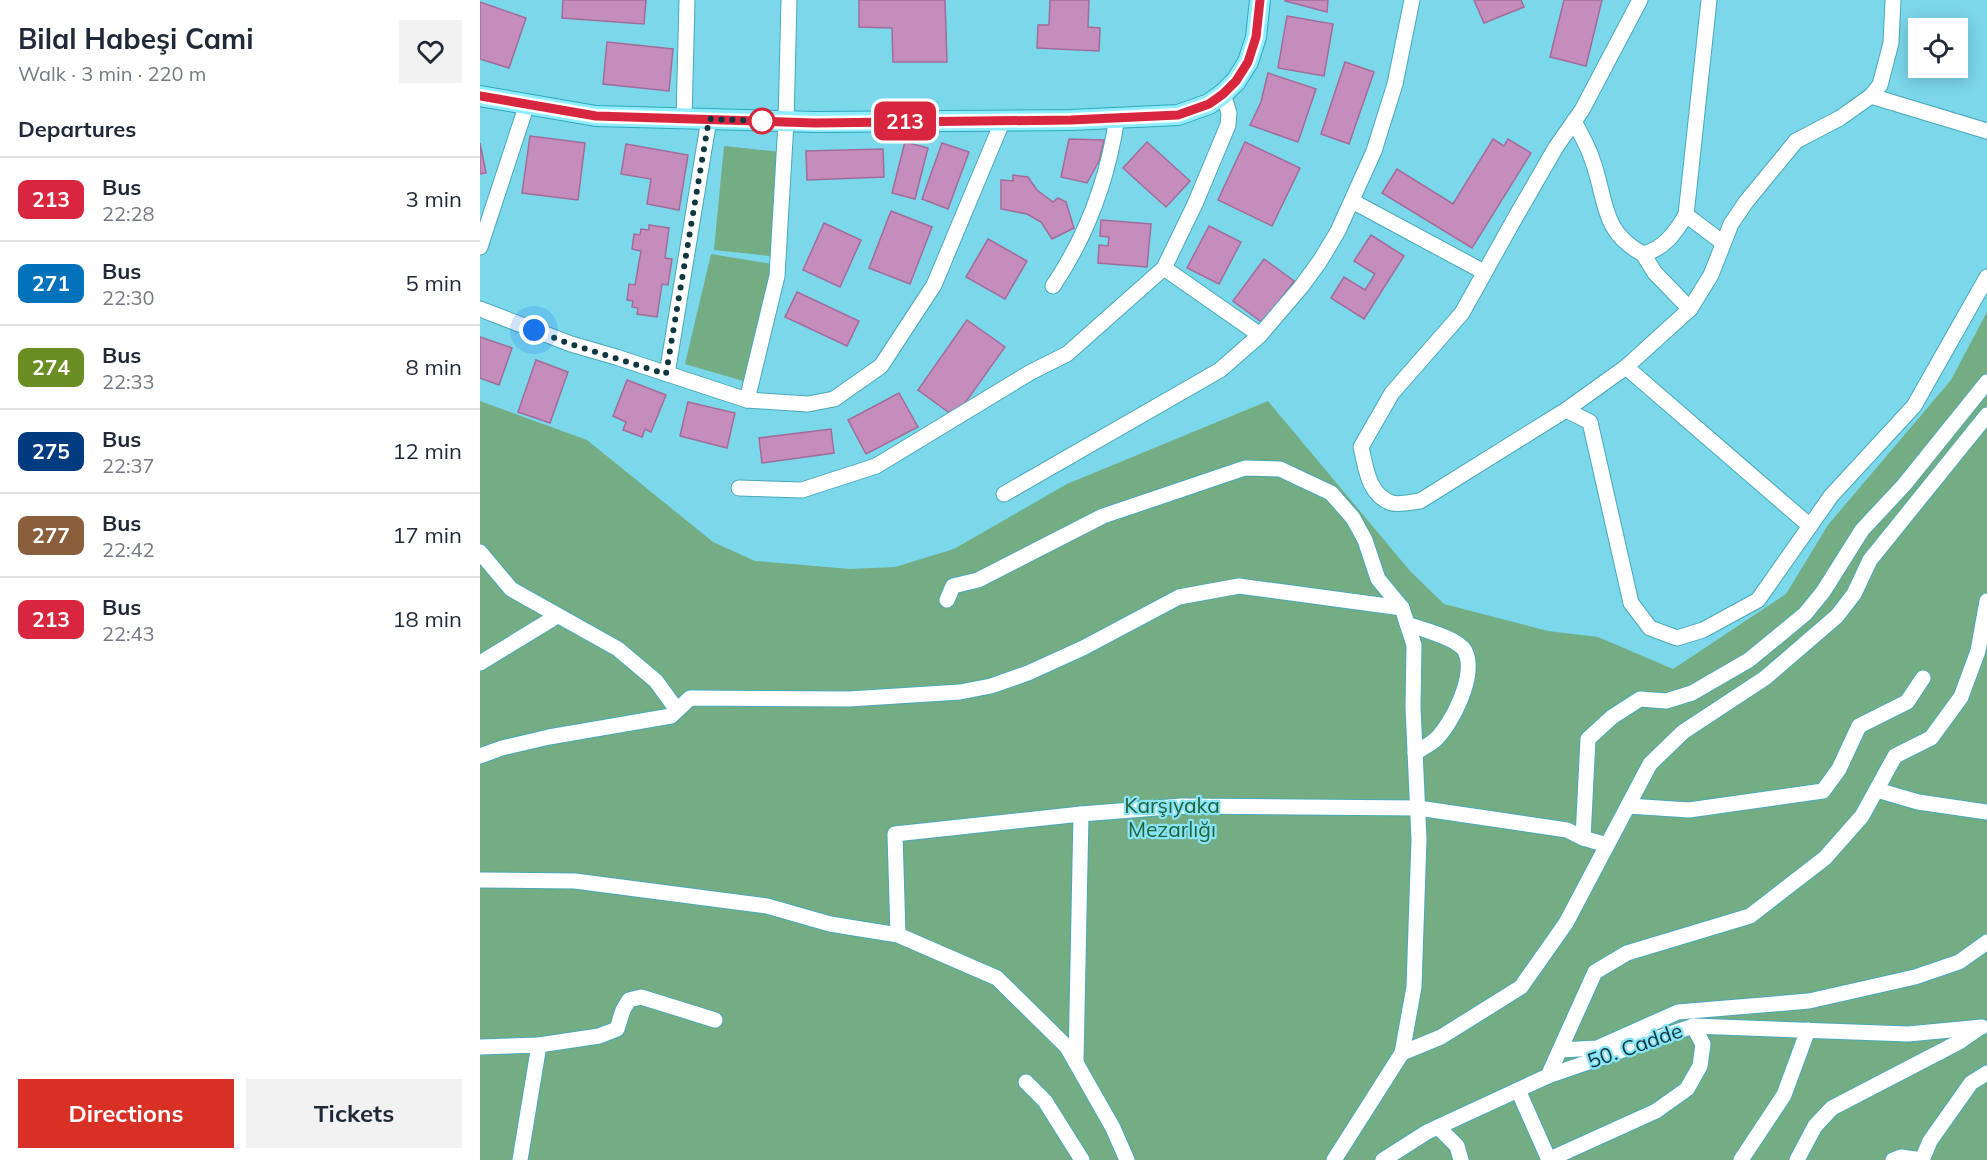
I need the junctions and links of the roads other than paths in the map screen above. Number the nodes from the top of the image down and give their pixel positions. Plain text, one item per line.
1 (687, 0) edge
2 (789, 0) edge
3 (1260, 0) edge
4 (1412, 0) edge
5 (1640, 0) edge
6 (1709, 0) edge
7 (1893, 0) edge
8 (1223, 94) junction
9 (480, 96) edge
10 (1871, 96) junction
11 (527, 104) junction
12 (1117, 117) junction
13 (684, 119) junction
14 (709, 119) junction
15 (1003, 120) junction
16 (1574, 121) junction
17 (786, 122) junction
18 (1987, 131) edge
19 (1352, 201) junction
20 (1686, 215) junction
21 (1722, 242) junction
22 (480, 247) edge
23 (1643, 254) junction
24 (1164, 268) junction
25 (1485, 272) junction
26 (1987, 277) edge
27 (1053, 286) dead end
28 (480, 309) edge
29 (1690, 309) junction
30 (1260, 335) junction
31 (1626, 367) junction
32 (666, 374) junction
33 (1987, 382) edge
34 (747, 400) junction
35 (1566, 410) junction
36 (1987, 415) edge
37 (739, 488) dead end
38 (1004, 494) dead end
39 (1810, 526) junction
40 (480, 552) edge
41 (947, 600) dead end
42 (1987, 601) edge
43 (1402, 608) junction
44 (557, 616) junction
45 (1407, 624) junction
46 (480, 663) edge
47 (1923, 678) dead end
48 (677, 710) junction
49 (1415, 753) junction
50 (480, 756) edge
51 (1877, 790) junction
52 (1628, 807) junction
53 (1418, 808) junction
54 (1987, 812) edge
55 (1081, 814) junction
56 (1583, 838) junction
57 (1607, 845) junction
58 (480, 880) edge
59 (898, 935) junction
60 (1987, 942) edge
61 (715, 1020) dead end
62 (1984, 1025) edge
63 (1693, 1026) junction
64 (1808, 1030) junction
65 (539, 1045) junction
66 (480, 1047) edge
67 (1560, 1050) junction
68 (1402, 1053) junction
69 (1076, 1062) junction
70 (1987, 1073) edge
71 (1548, 1076) junction
72 (1026, 1082) dead end
73 (1518, 1090) junction
74 (1438, 1127) junction
75 (520, 1160) edge
76 (1082, 1160) edge
77 (1127, 1160) edge
78 (1334, 1160) edge
79 (1383, 1160) edge
80 (1461, 1160) edge
81 (1550, 1160) edge
82 (1742, 1160) edge
83 (1797, 1160) edge
84 (1893, 1160) edge
85 (1922, 1160) edge

1 - 13 street
2 - 17 street
3 - 8 main road
4 - 19 street
5 - 16 street
6 - 20 street
7 - 10 street
8 - 12 main road
8 - 24 street
9 - 11 main road
10 - 18 street
10 - 21 street
11 - 13 main road
11 - 22 street
12 - 15 main road
12 - 27 street
13 - 14 main road
14 - 17 main road
14 - 32 street
15 - 17 main road
15 - 34 street
16 - 23 street
16 - 25 street
17 - 34 street
19 - 25 street
19 - 30 street
20 - 21 street
20 - 23 street
21 - 29 street
23 - 29 street
24 - 30 street
24 - 37 street
25 - 35 street
26 - 39 street
28 - 32 street
29 - 31 street
30 - 38 street
31 - 35 street
31 - 39 street
32 - 34 street
33 - 56 street
35 - 39 street
36 - 52 street
40 - 44 street
41 - 43 street
42 - 51 street
43 - 45 street
43 - 48 street
44 - 46 street
44 - 48 street
45 - 49 street
45 - 49 street
47 - 52 street
48 - 50 street
49 - 53 street
51 - 54 street
51 - 67 street
52 - 57 street
53 - 55 street
53 - 56 street
53 - 68 street
55 - 59 street
55 - 69 street
56 - 57 street
57 - 68 street
58 - 59 street
59 - 69 street
60 - 67 street
61 - 65 street
62 - 64 street, 50. Cadde
62 - 83 street
63 - 64 street, 50. Cadde
63 - 71 street, 50. Cadde
63 - 81 street
64 - 82 street
65 - 66 street
65 - 75 street
67 - 71 street
68 - 78 street
69 - 77 street
70 - 85 street
71 - 73 street, 50. Cadde
72 - 76 street
73 - 74 street, 50. Cadde
73 - 81 street
74 - 79 street, 50. Cadde
74 - 80 street
84 - 85 street

